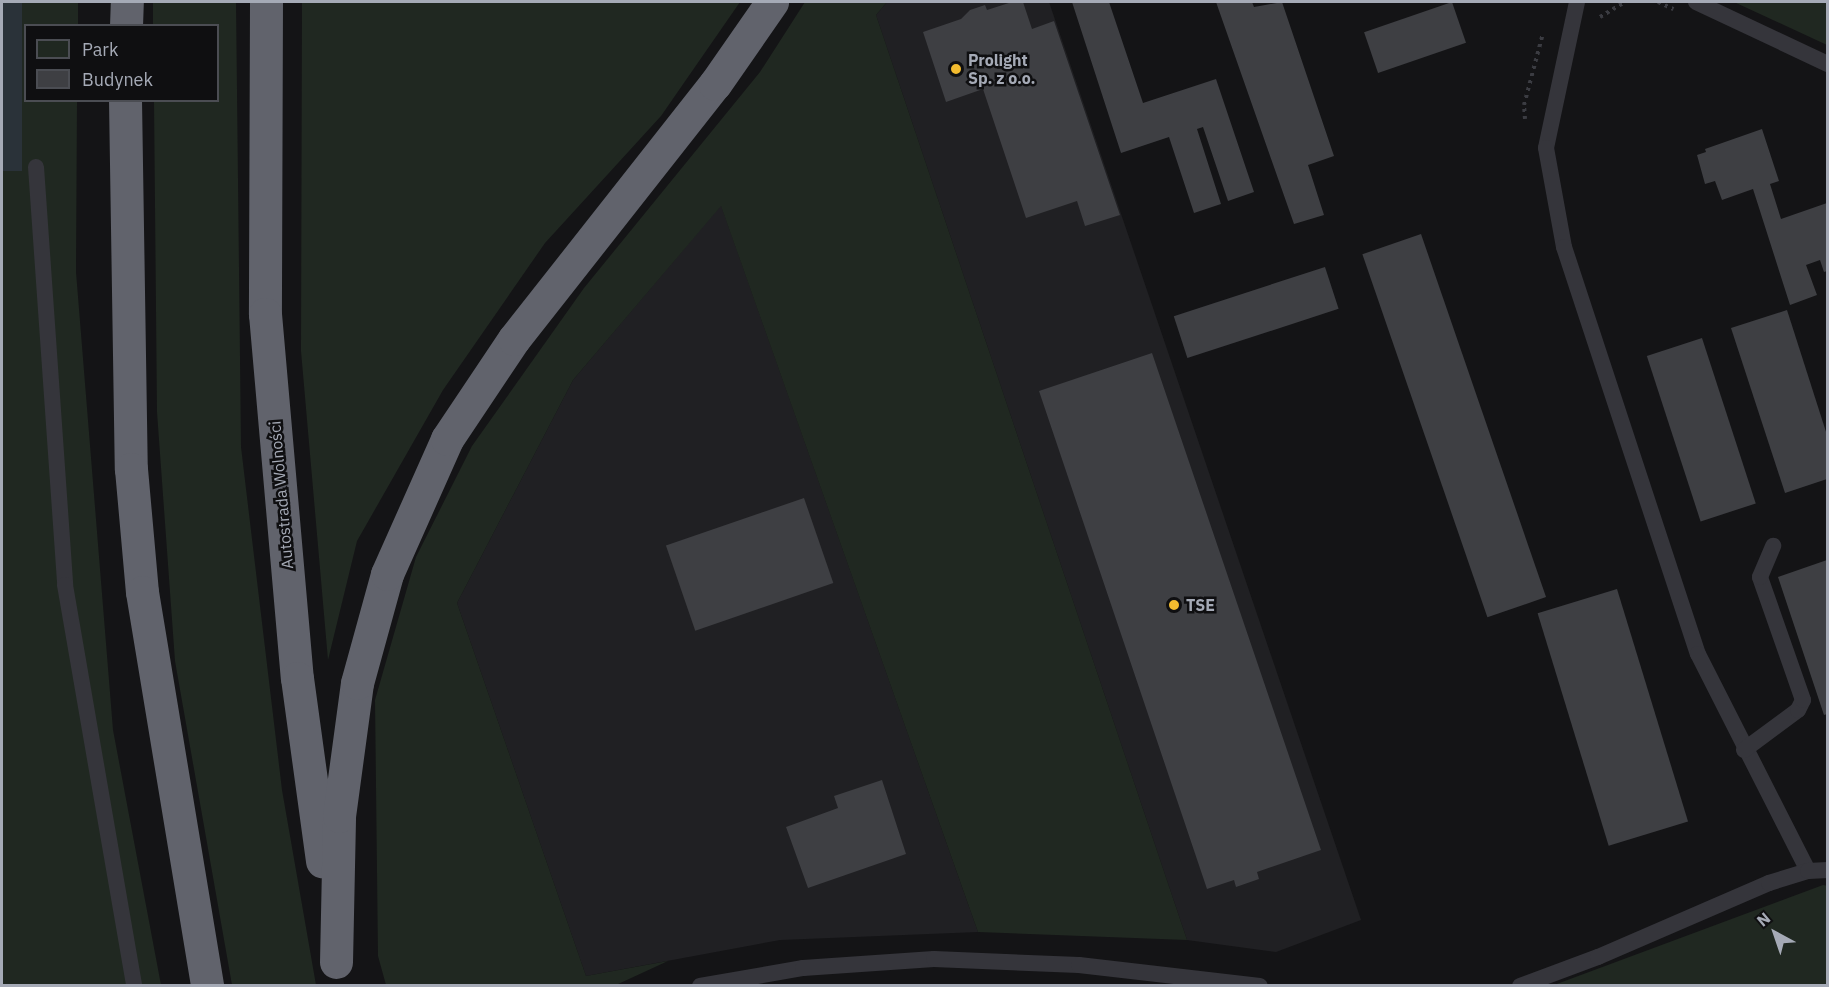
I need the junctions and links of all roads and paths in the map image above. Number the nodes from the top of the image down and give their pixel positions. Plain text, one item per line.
1 (127, 2) edge
2 (266, 2) edge
3 (772, 2) edge
4 (1577, 2) edge
5 (1696, 2) edge
6 (126, 24) edge
7 (1827, 64) edge
8 (125, 102) edge
9 (36, 167) dead end
10 (1773, 546) dead end
11 (1744, 750) junction
12 (1827, 870) edge
13 (1808, 871) junction
14 (338, 974) edge
15 (134, 986) edge
16 (207, 986) edge
17 (700, 986) edge
18 (1260, 986) edge
19 (1520, 986) edge

1 - 6 highway
2 - 14 highway, Autostrada Wolności
3 - 14 highway
4 - 11 lane
5 - 7 lane
8 - 16 highway
9 - 15 lane
10 - 11 lane
11 - 13 lane
12 - 13 lane
13 - 19 lane
17 - 18 lane

